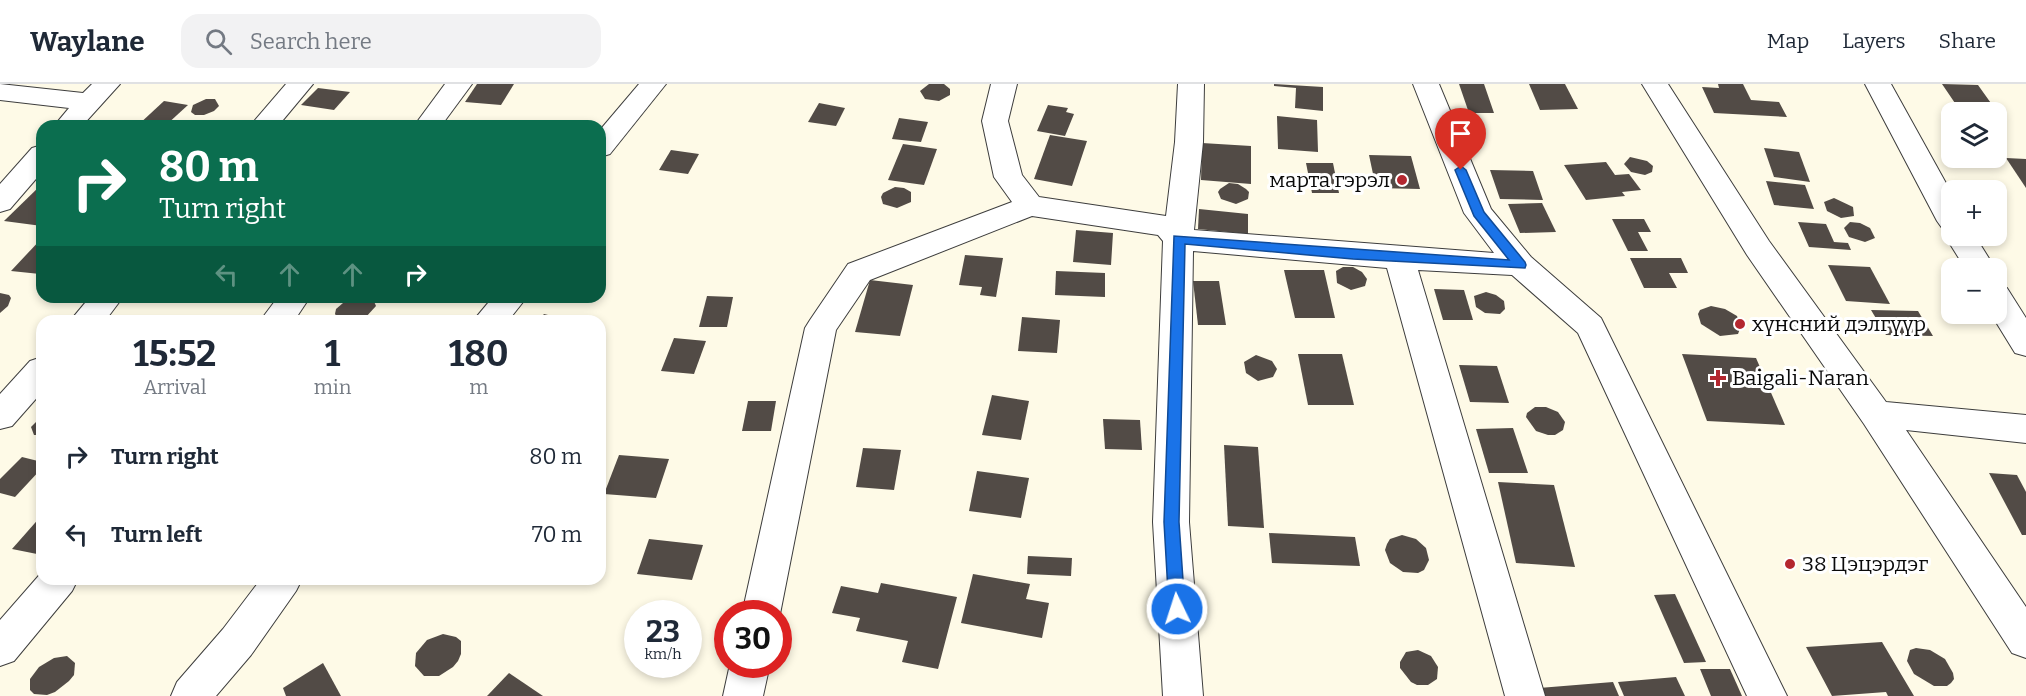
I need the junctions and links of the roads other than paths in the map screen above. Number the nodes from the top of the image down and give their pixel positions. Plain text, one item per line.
1 (107, 84) edge
2 (300, 84) edge
3 (459, 84) edge
4 (653, 84) edge
5 (1004, 84) edge
6 (1191, 84) edge
7 (1426, 84) edge
8 (1655, 84) edge
9 (1878, 84) edge
10 (0, 92) edge
11 (87, 102) junction
12 (72, 120) edge
13 (267, 120) edge
14 (432, 120) edge
15 (606, 141) edge
16 (36, 161) edge
17 (1941, 201) edge
18 (0, 202) edge
19 (1030, 206) junction
20 (1179, 239) junction
21 (1399, 258) junction
22 (1520, 265) junction
23 (102, 303) edge
24 (290, 303) edge
25 (506, 303) edge
26 (2007, 314) edge
27 (92, 315) edge
28 (281, 315) edge
29 (495, 315) edge
30 (2026, 344) edge
31 (36, 377) edge
32 (1876, 414) junction
33 (0, 416) edge
34 (2026, 429) edge
35 (54, 585) edge
36 (279, 585) edge
37 (764, 600) edge
38 (2026, 640) edge
39 (0, 648) edge
40 (747, 678) edge
41 (191, 696) edge
42 (743, 696) edge
43 (1183, 696) edge
44 (1525, 696) edge
45 (1767, 696) edge

1 - 11 street
2 - 13 street
3 - 14 street
4 - 15 street
5 - 19 street
6 - 20 street
7 - 22 street
8 - 32 street
9 - 17 street
10 - 11 street
11 - 12 street
16 - 18 street
19 - 20 street
19 - 37 street
20 - 21 street
20 - 43 street
21 - 22 street
21 - 44 street
22 - 45 street
23 - 27 street
24 - 28 street
25 - 29 street
26 - 30 street
31 - 33 street
32 - 34 street
32 - 38 street
35 - 39 street
36 - 41 street
40 - 42 street

